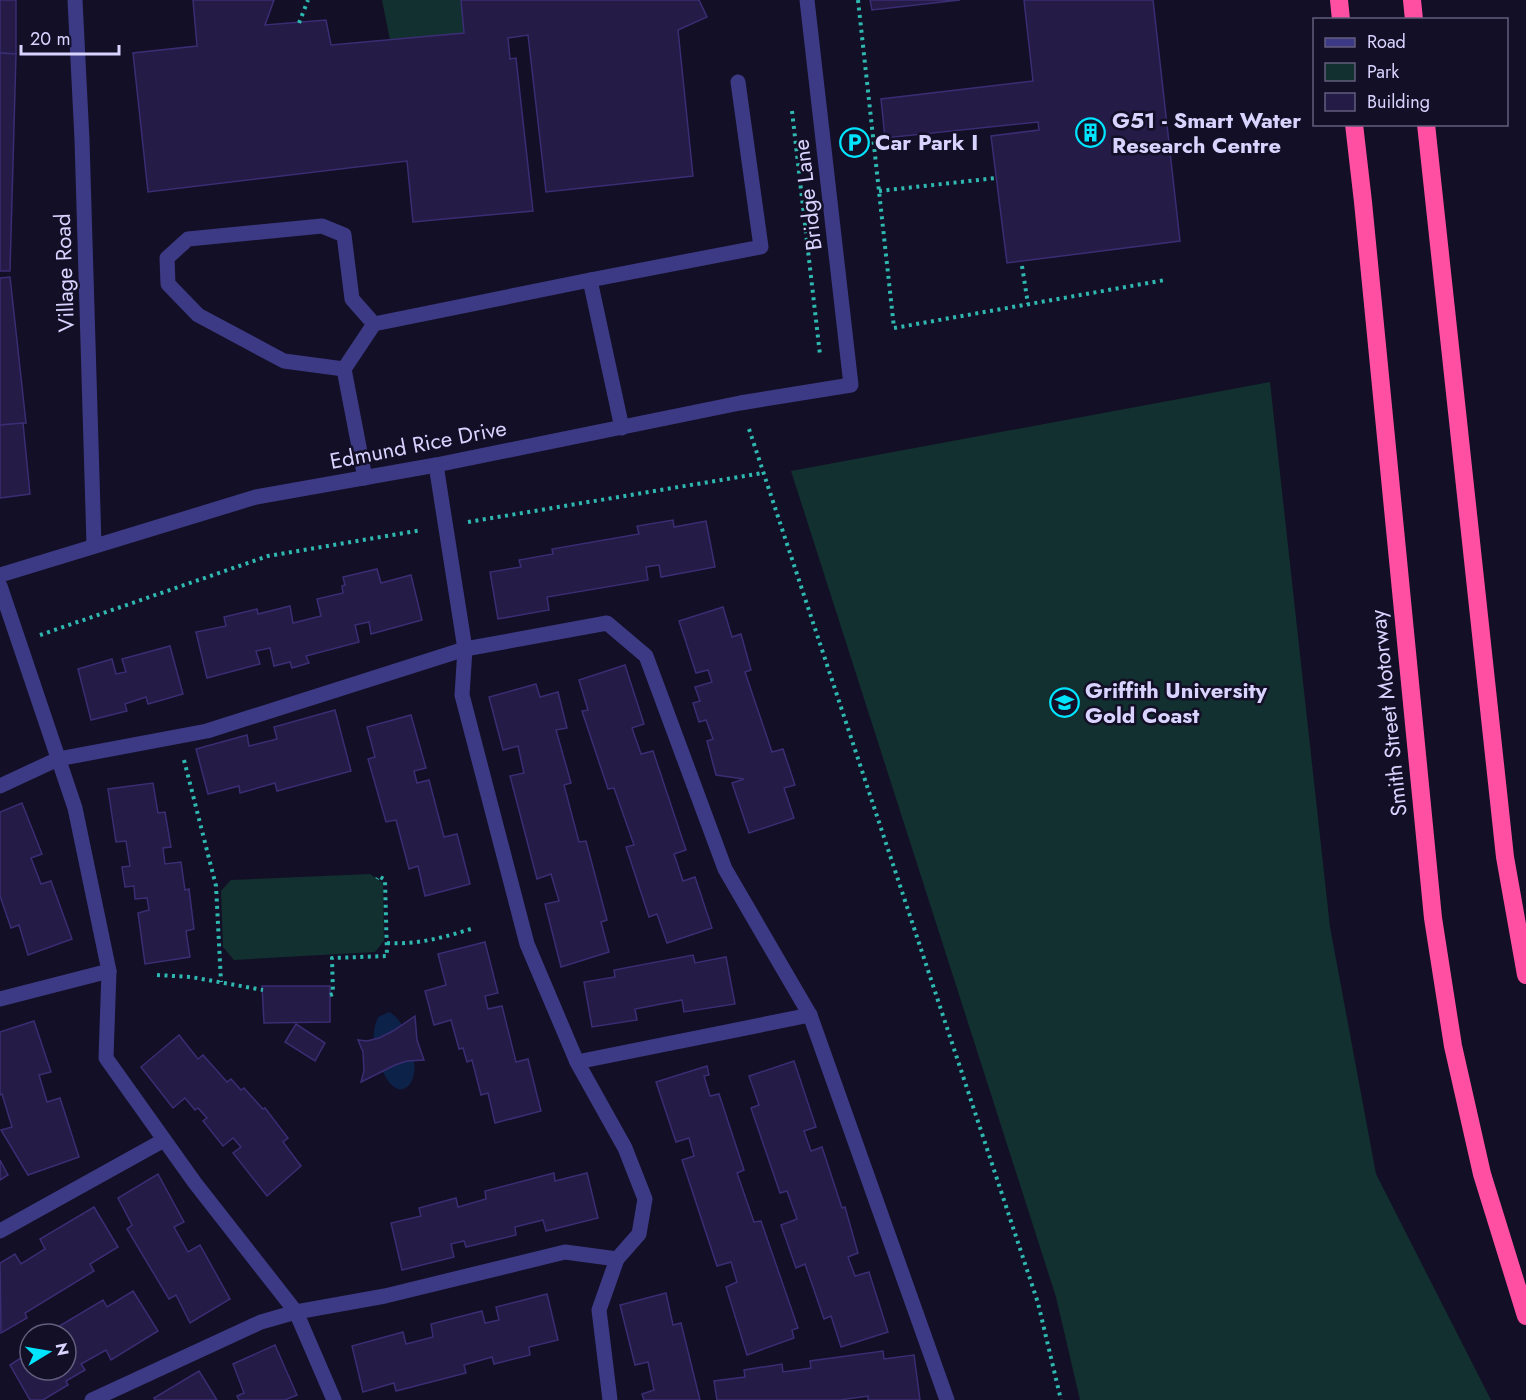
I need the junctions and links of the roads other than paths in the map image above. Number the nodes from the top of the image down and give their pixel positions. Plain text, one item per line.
1 (75, 0) edge
2 (807, 0) edge
3 (1339, 0) edge
4 (1412, 0) edge
5 (1341, 18) edge
6 (1414, 18) edge
7 (738, 82) dead end
8 (1354, 126) edge
9 (1426, 126) edge
10 (590, 280) junction
11 (374, 324) junction
12 (344, 369) junction
13 (851, 385) joint
14 (622, 428) junction
15 (436, 465) junction
16 (365, 478) junction
17 (94, 545) junction
18 (0, 575) edge
19 (0, 586) edge
20 (465, 649) junction
21 (58, 759) junction
22 (0, 786) edge
23 (109, 972) junction
24 (1526, 975) edge
25 (0, 999) edge
26 (810, 1015) junction
27 (577, 1062) junction
28 (164, 1140) junction
29 (0, 1231) edge
30 (616, 1259) junction
31 (296, 1312) junction
32 (1526, 1316) edge
33 (92, 1400) edge
34 (334, 1400) edge
35 (610, 1400) edge
36 (947, 1400) edge

1 - 17 street, Village Road
2 - 13 street, Bridge Lane
3 - 5 highway
4 - 6 highway
7 - 10 street
8 - 32 highway, Smith Street Motorway
9 - 24 highway
10 - 11 street
10 - 14 street
11 - 12 street
11 - 12 street
12 - 16 street
13 - 14 street, Edmund Rice Drive
14 - 15 street, Edmund Rice Drive
15 - 16 street, Edmund Rice Drive
15 - 20 street
16 - 17 street, Edmund Rice Drive
17 - 18 street, Edmund Rice Drive
19 - 21 street
20 - 21 street
20 - 26 street
20 - 27 street
21 - 22 street
21 - 23 street
23 - 25 street
23 - 28 street
26 - 27 street
26 - 36 street
27 - 30 street
28 - 29 street
28 - 31 street
30 - 31 street
30 - 35 street
31 - 33 street
31 - 34 street

